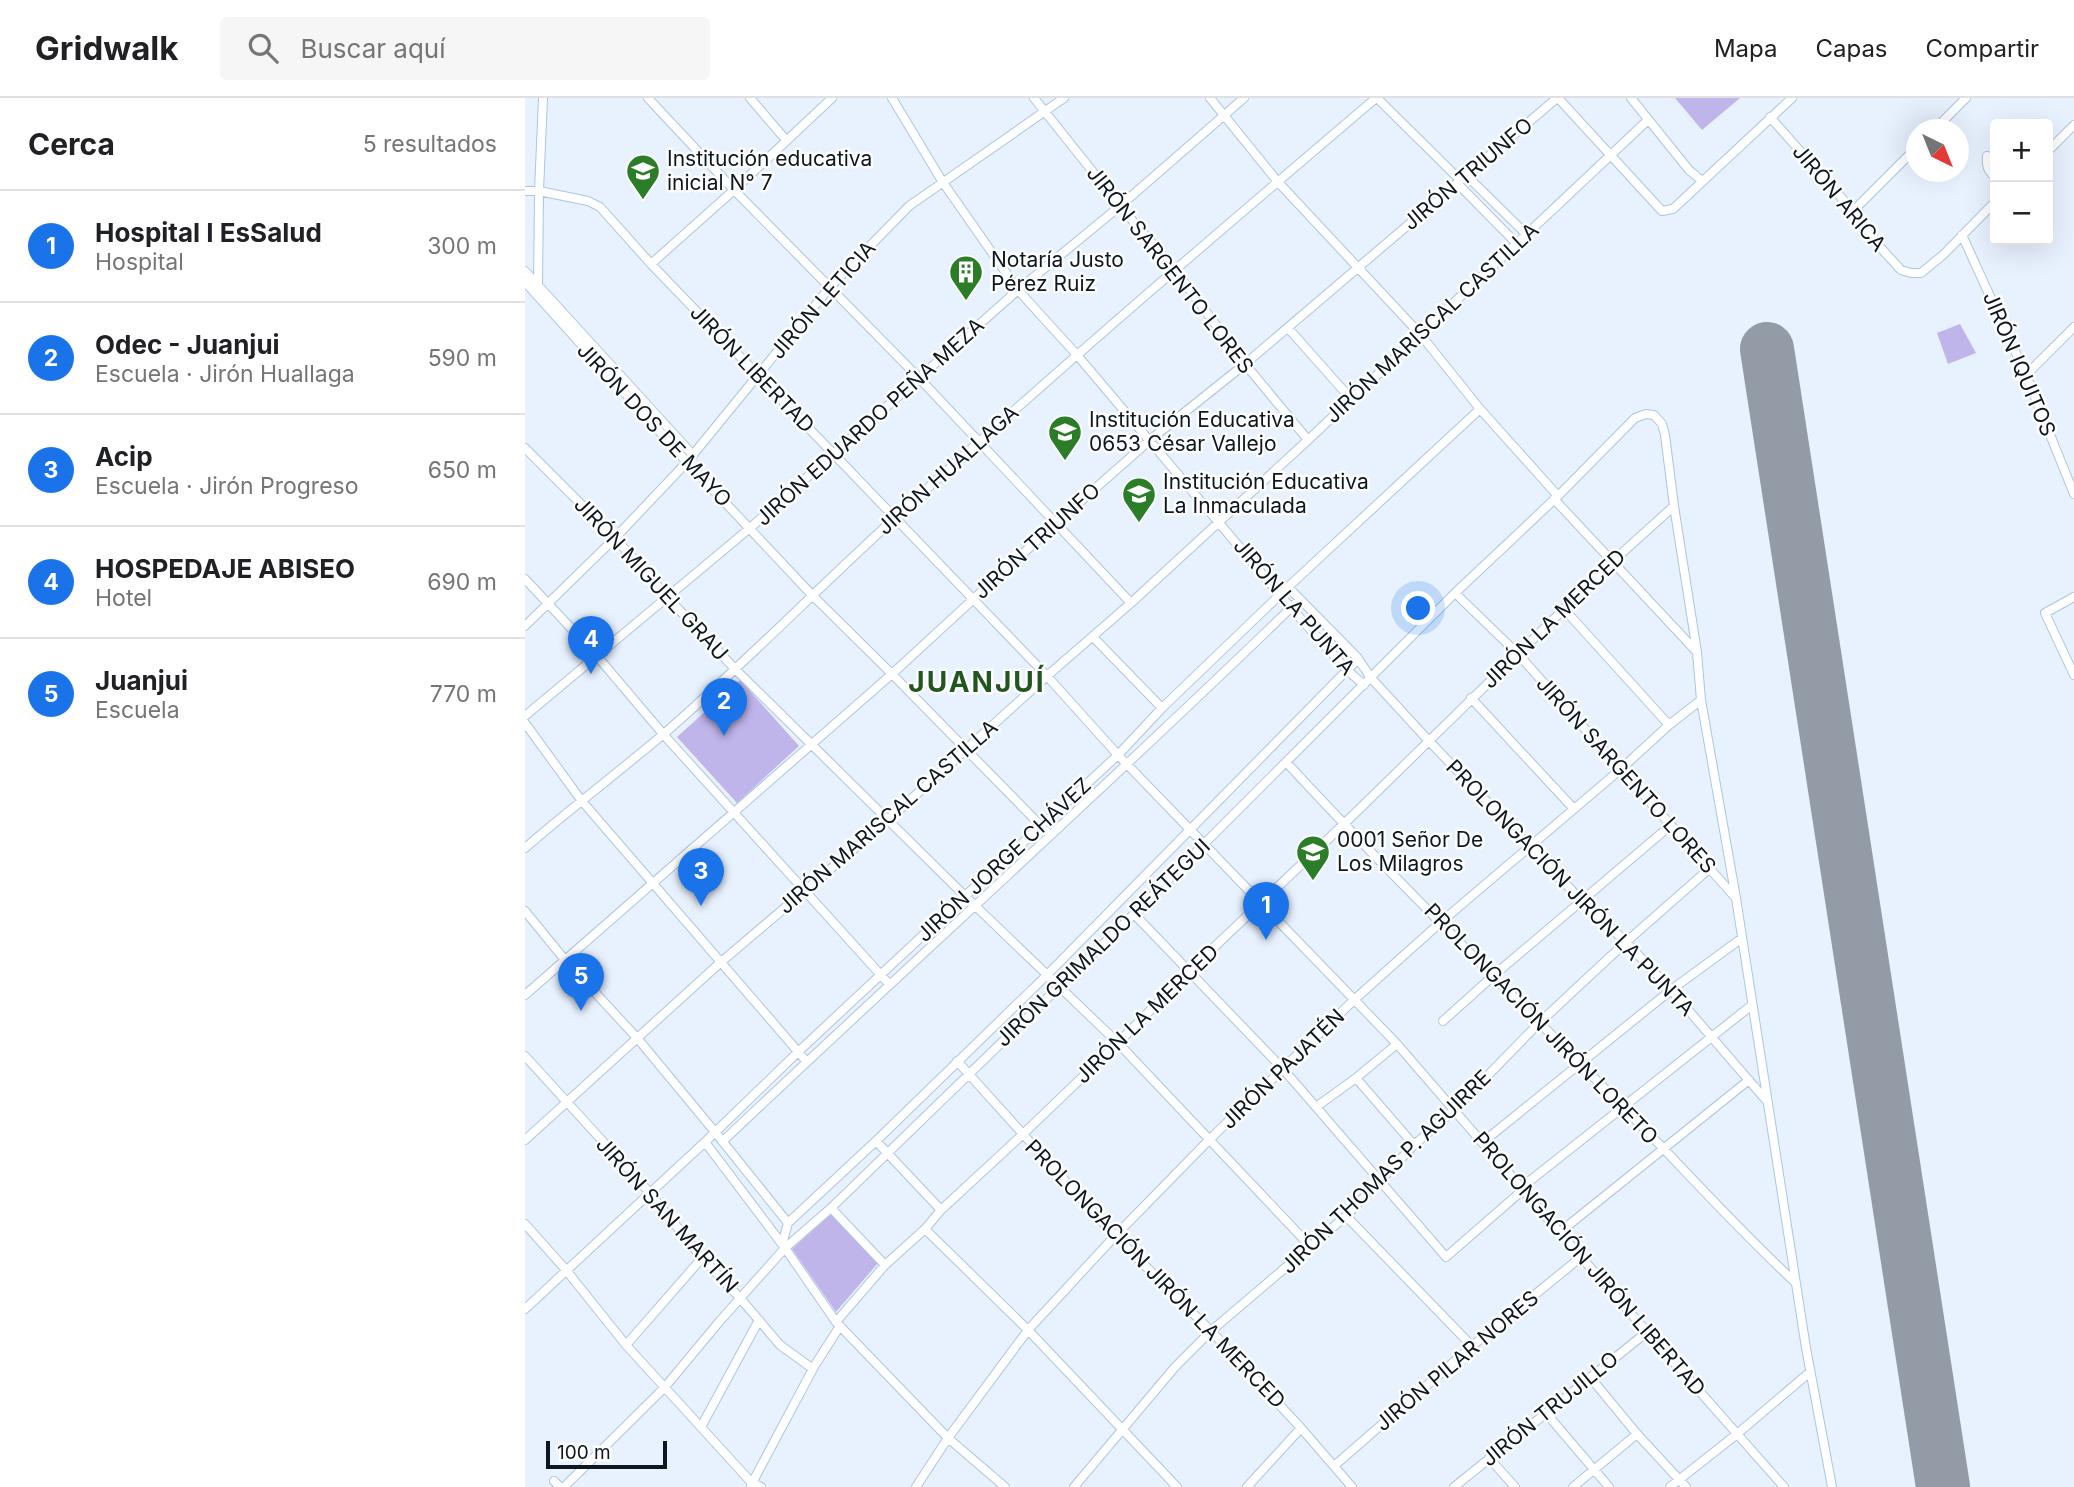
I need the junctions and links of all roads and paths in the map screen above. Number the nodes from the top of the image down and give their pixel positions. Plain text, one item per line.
1 (543, 98) edge
2 (648, 98) edge
3 (750, 98) edge
4 (816, 98) edge
5 (832, 98) edge
6 (892, 98) edge
7 (1034, 98) edge
8 (1064, 98) edge
9 (1210, 98) edge
10 (1244, 98) edge
11 (1558, 98) edge
12 (1631, 98) edge
13 (1792, 98) edge
14 (1966, 98) edge
15 (1381, 99) edge
16 (821, 107) junction
17 (1045, 112) junction
18 (1225, 116) junction
19 (1770, 117) junction
20 (1945, 119) edge
21 (1648, 120) junction
22 (2074, 125) edge
23 (786, 140) junction
24 (2053, 145) edge
25 (1610, 154) junction
26 (1987, 156) dead end
27 (1906, 157) edge
28 (1990, 172) edge
29 (1461, 179) junction
30 (942, 181) junction
31 (1278, 181) junction
32 (1702, 181) junction
33 (734, 190) junction
34 (525, 191) edge
35 (539, 191) junction
36 (1121, 206) junction
37 (1990, 207) edge
38 (1853, 211) junction
39 (1527, 235) junction
40 (1962, 235) junction
41 (1517, 244) junction
42 (652, 264) junction
43 (1358, 268) junction
44 (1175, 270) junction
45 (525, 271) edge
46 (525, 282) edge
47 (538, 286) junction
48 (830, 287) junction
49 (1018, 290) junction
50 (538, 297) junction
51 (2074, 327) edge
52 (1288, 328) junction
53 (1420, 334) junction
54 (1077, 355) junction
55 (1245, 364) junction
56 (758, 375) junction
57 (2026, 375) junction
58 (919, 378) junction
59 (1351, 399) junction
60 (1481, 409) junction
61 (1150, 440) junction
62 (1308, 440) junction
63 (978, 443) junction
64 (525, 448) edge
65 (834, 454) junction
66 (690, 459) junction
67 (2074, 465) edge
68 (2064, 471) junction
69 (2074, 494) edge
70 (1556, 497) junction
71 (1674, 506) junction
72 (895, 517) junction
73 (1220, 522) junction
74 (1055, 524) junction
75 (750, 528) junction
76 (615, 538) junction
77 (1613, 561) junction
78 (525, 579) edge
79 (1288, 587) junction
80 (1455, 593) junction
81 (812, 595) junction
82 (1281, 595) junction
83 (2074, 597) edge
84 (668, 598) junction
85 (973, 599) junction
86 (1300, 599) junction
87 (548, 603) junction
88 (1131, 603) junction
89 (1291, 608) junction
90 (1564, 609) junction
91 (525, 626) edge
92 (1093, 637) junction
93 (1697, 652) junction
94 (1518, 654) junction
95 (597, 656) junction
96 (1358, 659) junction
97 (735, 669) junction
98 (1347, 670) junction
99 (892, 674) junction
100 (2074, 675) edge
101 (1047, 676) junction
102 (1371, 678) junction
103 (1364, 685) junction
104 (1471, 698) junction
105 (1701, 700) junction
106 (1162, 709) junction
107 (525, 716) edge
108 (525, 723) edge
109 (1669, 725) junction
110 (663, 734) junction
111 (1429, 741) junction
112 (810, 744) junction
113 (967, 749) junction
114 (1118, 755) junction
115 (1287, 762) junction
116 (1126, 764) junction
117 (1621, 769) junction
118 (581, 800) junction
119 (1574, 809) junction
120 (735, 811) junction
121 (888, 820) junction
122 (1344, 824) junction
123 (1671, 825) junction
124 (1040, 826) junction
125 (1190, 829) junction
126 (1050, 835) junction
127 (1204, 844) junction
128 (1531, 847) junction
129 (525, 848) edge
130 (1709, 869) junction
131 (653, 883) junction
132 (806, 890) junction
133 (965, 896) junction
134 (1736, 898) junction
135 (1582, 901) junction
136 (1261, 903) junction
137 (976, 907) junction
138 (525, 911) edge
139 (1134, 914) junction
140 (1441, 922) junction
141 (1742, 938) junction
142 (1626, 942) junction
143 (565, 960) junction
144 (721, 962) junction
145 (1189, 971) junction
146 (882, 975) junction
147 (1047, 975) junction
148 (1493, 976) junction
149 (889, 984) junction
150 (1059, 986) junction
151 (1671, 990) junction
152 (525, 995) edge
153 (1355, 999) junction
154 (1752, 1005) junction
155 (1443, 1021) dead end
156 (1539, 1023) junction
157 (1710, 1036) junction
158 (638, 1039) junction
159 (1118, 1043) junction
160 (1398, 1044) junction
161 (798, 1052) junction
162 (525, 1056) edge
163 (957, 1060) junction
164 (807, 1062) junction
165 (1580, 1064) junction
166 (1283, 1069) junction
167 (968, 1074) junction
168 (1356, 1078) junction
169 (1749, 1080) junction
170 (1766, 1100) junction
171 (566, 1104) junction
172 (1316, 1107) junction
173 (1623, 1107) junction
174 (1454, 1110) junction
175 (715, 1132) junction
176 (1022, 1135) junction
177 (1210, 1139) junction
178 (525, 1140) edge
179 (723, 1141) junction
180 (876, 1141) junction
181 (705, 1142) junction
182 (1483, 1142) junction
183 (1414, 1145) junction
184 (1664, 1150) junction
185 (886, 1153) junction
186 (1380, 1182) junction
187 (1523, 1188) junction
188 (649, 1192) junction
189 (831, 1208) junction
190 (941, 1210) junction
191 (1346, 1216) junction
192 (788, 1223) junction
193 (525, 1224) edge
194 (925, 1229) junction
195 (1560, 1232) junction
196 (1115, 1236) junction
197 (1311, 1247) junction
198 (785, 1248) junction
199 (1581, 1257) junction
200 (702, 1258) junction
201 (885, 1265) junction
202 (566, 1270) junction
203 (1797, 1284) junction
204 (740, 1298) junction
205 (525, 1309) edge
206 (759, 1320) junction
207 (838, 1324) junction
208 (1028, 1330) junction
209 (1211, 1331) junction
210 (1647, 1332) junction
211 (626, 1345) junction
212 (1472, 1346) junction
213 (813, 1369) junction
214 (1809, 1372) junction
215 (1590, 1377) junction
216 (665, 1387) junction
217 (1546, 1413) junction
218 (701, 1427) junction
219 (1122, 1428) junction
220 (1301, 1428) junction
221 (1637, 1434) junction
222 (1737, 1434) junction
223 (948, 1438) junction
224 (1489, 1458) junction
225 (1334, 1466) junction
226 (1595, 1470) junction
227 (1680, 1479) junction
228 (559, 1485) edge
229 (751, 1485) edge
230 (761, 1487) edge
231 (916, 1487) edge
232 (1005, 1487) edge
233 (1074, 1487) edge
234 (1177, 1487) edge
235 (1247, 1487) edge
236 (1352, 1487) edge
237 (1454, 1487) edge
238 (1515, 1487) edge
239 (1573, 1487) edge
240 (1609, 1487) edge
241 (1670, 1487) edge
242 (1686, 1487) edge
243 (1784, 1487) edge
244 (1832, 1487) edge

1 - 35 street
2 - 33 street
3 - 23 street
4 - 16 street
5 - 16 street
6 - 30 street, JIRÓN LA PUNTA
7 - 17 street, JIRÓN SARGENTO LORES
8 - 17 street, JIRÓN LETICIA
9 - 18 street
10 - 18 street, JIRÓN EDUARDO PEÑA MEZA
11 - 25 street
11 - 29 street, JIRÓN TRIUNFO
12 - 21 street
13 - 19 street
14 - 20 street
15 - 29 street
15 - 31 street, JIRÓN HUALLAGA
16 - 23 street
17 - 30 street, JIRÓN LETICIA
17 - 36 street, JIRÓN SARGENTO LORES
18 - 31 street
18 - 36 street, JIRÓN EDUARDO PEÑA MEZA
19 - 32 street
19 - 38 street, JIRÓN ARICA
21 - 25 street, JIRÓN MARISCAL CASTILLA
21 - 32 street
22 - 24 street
23 - 33 street
25 - 32 street
25 - 39 street, JIRÓN MARISCAL CASTILLA
26 - 28 street
27 - 38 street
29 - 39 street
29 - 41 street
29 - 43 street, JIRÓN TRIUNFO
30 - 48 street, JIRÓN LETICIA
30 - 49 street, JIRÓN LA PUNTA
31 - 43 street
31 - 44 street, JIRÓN HUALLAGA
33 - 42 street
33 - 48 street
34 - 35 street, JIRÓN LIBERTAD
35 - 42 street, JIRÓN LIBERTAD
35 - 47 street
36 - 44 street, JIRÓN SARGENTO LORES
36 - 49 street, JIRÓN EDUARDO PEÑA MEZA
37 - 40 street
38 - 40 street, JIRÓN ARICA
39 - 41 street, JIRÓN MARISCAL CASTILLA
40 - 57 street, JIRÓN IQUITOS
41 - 53 street, JIRÓN MARISCAL CASTILLA
42 - 56 street, JIRÓN LIBERTAD
43 - 52 street, JIRÓN TRIUNFO
43 - 53 street
44 - 54 street, JIRÓN HUALLAGA
44 - 55 street, JIRÓN SARGENTO LORES
45 - 47 street, JIRÓN DOS DE MAYO
46 - 50 street, JIRÓN DOS DE MAYO
47 - 50 street
47 - 66 street, JIRÓN DOS DE MAYO
48 - 56 street, JIRÓN LETICIA
48 - 58 street
49 - 54 street, JIRÓN LA PUNTA
49 - 58 street, JIRÓN EDUARDO PEÑA MEZA
50 - 66 street, JIRÓN DOS DE MAYO
51 - 57 street
52 - 55 street, JIRÓN TRIUNFO
52 - 59 street
53 - 59 street, JIRÓN MARISCAL CASTILLA
53 - 60 street
54 - 61 street, JIRÓN LA PUNTA
54 - 63 street, JIRÓN HUALLAGA
55 - 61 street, JIRÓN TRIUNFO
55 - 62 street, JIRÓN SARGENTO LORES
56 - 65 street, JIRÓN LIBERTAD
56 - 66 street, JIRÓN LETICIA
57 - 68 street, JIRÓN IQUITOS
58 - 63 street
58 - 65 street, JIRÓN EDUARDO PEÑA MEZA
59 - 62 street, JIRÓN MARISCAL CASTILLA
60 - 70 street
60 - 79 street, JIRÓN JORGE CHÁVEZ
61 - 73 street, JIRÓN LA PUNTA
61 - 74 street, JIRÓN TRIUNFO
62 - 73 street, JIRÓN MARISCAL CASTILLA
63 - 72 street, JIRÓN HUALLAGA
63 - 74 street
64 - 76 street, JIRÓN MIGUEL GRAU
65 - 72 street, JIRÓN LIBERTAD
65 - 75 street, JIRÓN EDUARDO PEÑA MEZA
66 - 75 street, JIRÓN DOS DE MAYO
66 - 76 street, JIRÓN LETICIA
67 - 68 street
68 - 69 street, JIRÓN IQUITOS
70 - 71 street, JIRÓN GRIMALDO REÁTEGUI
70 - 77 street
70 - 80 street, JIRÓN GRIMALDO REÁTEGUI
71 - 77 street, JIRÓN LA MERCED
71 - 93 street
72 - 81 street, JIRÓN HUALLAGA
72 - 85 street, JIRÓN LIBERTAD
73 - 82 street, JIRÓN LA PUNTA
73 - 88 street, JIRÓN MARISCAL CASTILLA
74 - 85 street, JIRÓN TRIUNFO
74 - 88 street
75 - 81 street, JIRÓN DOS DE MAYO
75 - 84 street, JIRÓN EDUARDO PEÑA MEZA
76 - 84 street, JIRÓN MIGUEL GRAU
76 - 87 street, JIRÓN LETICIA
77 - 90 street, JIRÓN LA MERCED
77 - 93 street
78 - 87 street
79 - 82 street, JIRÓN JORGE CHÁVEZ
79 - 86 street, JIRÓN LA PUNTA
80 - 94 street, JIRÓN SARGENTO LORES
80 - 102 street, JIRÓN GRIMALDO REÁTEGUI
81 - 97 street, JIRÓN HUALLAGA
81 - 99 street, JIRÓN DOS DE MAYO
82 - 89 street, JIRÓN LA PUNTA
82 - 106 street, JIRÓN JORGE CHÁVEZ
83 - 100 street
84 - 95 street, JIRÓN EDUARDO PEÑA MEZA
84 - 97 street, JIRÓN MIGUEL GRAU
85 - 99 street, JIRÓN TRIUNFO
85 - 101 street, JIRÓN LIBERTAD
86 - 89 street, JIRÓN JORGE CHÁVEZ
86 - 96 street, JIRÓN LA PUNTA
87 - 91 street, JIRÓN LETICIA
87 - 95 street
88 - 92 street, JIRÓN MARISCAL CASTILLA
89 - 98 street, JIRÓN LA PUNTA
89 - 116 street, JIRÓN JORGE CHÁVEZ
90 - 94 street, JIRÓN LA MERCED
90 - 109 street
92 - 101 street, JIRÓN MARISCAL CASTILLA
92 - 106 street
93 - 105 street
94 - 104 street, JIRÓN LA MERCED
94 - 117 street, JIRÓN SARGENTO LORES
95 - 107 street, JIRÓN EDUARDO PEÑA MEZA
95 - 110 street
96 - 98 street, JIRÓN GRIMALDO REÁTEGUI
96 - 102 street, JIRÓN LA PUNTA
97 - 110 street, JIRÓN HUALLAGA
97 - 112 street, JIRÓN MIGUEL GRAU
98 - 103 street, JIRÓN LA PUNTA
98 - 125 street, JIRÓN GRIMALDO REÁTEGUI
99 - 112 street, JIRÓN TRIUNFO
99 - 113 street, JIRÓN DOS DE MAYO
101 - 113 street, JIRÓN MARISCAL CASTILLA
101 - 114 street, JIRÓN LIBERTAD
102 - 103 street, JIRÓN GRIMALDO REÁTEGUI
102 - 111 street, PROLONGACIÓN JIRÓN LA PUNTA
103 - 115 street, JIRÓN GRIMALDO REÁTEGUI
104 - 111 street, JIRÓN LA MERCED
104 - 119 street
105 - 109 street, JIRÓN PAJATÉN
105 - 134 street
106 - 114 street, JIRÓN JORGE CHÁVEZ
108 - 118 street
109 - 117 street, JIRÓN PAJATÉN
110 - 118 street, JIRÓN HUALLAGA
110 - 120 street
111 - 122 street, JIRÓN LA MERCED
111 - 128 street, PROLONGACIÓN JIRÓN LA PUNTA
112 - 120 street, JIRÓN TRIUNFO
112 - 121 street, JIRÓN MIGUEL GRAU
113 - 121 street, JIRÓN MARISCAL CASTILLA
113 - 124 street, JIRÓN DOS DE MAYO
114 - 116 street, JIRÓN LIBERTAD
114 - 124 street, JIRÓN JORGE CHÁVEZ
115 - 122 street, PROLONGACIÓN JIRÓN LORETO
115 - 127 street, JIRÓN GRIMALDO REÁTEGUI
116 - 125 street, JIRÓN LIBERTAD
116 - 126 street, JIRÓN JORGE CHÁVEZ
117 - 119 street, JIRÓN PAJATÉN
117 - 123 street, JIRÓN SARGENTO LORES
118 - 129 street, JIRÓN HUALLAGA
118 - 131 street
119 - 128 street, JIRÓN PAJATÉN
120 - 131 street, JIRÓN TRIUNFO
120 - 132 street
121 - 132 street, JIRÓN MARISCAL CASTILLA
121 - 133 street, JIRÓN MIGUEL GRAU
122 - 136 street, JIRÓN LA MERCED
122 - 140 street, PROLONGACIÓN JIRÓN LORETO
123 - 130 street, JIRÓN SARGENTO LORES
123 - 135 street
124 - 126 street, JIRÓN DOS DE MAYO
124 - 133 street, JIRÓN JORGE CHÁVEZ
125 - 127 street, PROLONGACIÓN JIRÓN LIBERTAD
125 - 147 street, JIRÓN GRIMALDO REÁTEGUI
126 - 137 street, JIRÓN JORGE CHÁVEZ
127 - 136 street, PROLONGACIÓN JIRÓN LIBERTAD
127 - 139 street, JIRÓN GRIMALDO REÁTEGUI
128 - 135 street, PROLONGACIÓN JIRÓN LA PUNTA
128 - 140 street, JIRÓN PAJATÉN
130 - 134 street, JIRÓN SARGENTO LORES
130 - 142 street, JIRÓN THOMAS P. AGUIRRE
131 - 143 street, JIRÓN TRIUNFO
131 - 144 street
132 - 144 street, JIRÓN MARISCAL CASTILLA
132 - 146 street
133 - 137 street, JIRÓN MIGUEL GRAU
133 - 146 street, JIRÓN JORGE CHÁVEZ
134 - 141 street
135 - 142 street, PROLONGACIÓN JIRÓN LA PUNTA
135 - 148 street
136 - 145 street, JIRÓN LA MERCED
136 - 153 street, PROLONGACIÓN JIRÓN LIBERTAD
137 - 147 street, JIRÓN MIGUEL GRAU
137 - 149 street, JIRÓN JORGE CHÁVEZ
138 - 143 street
139 - 145 street
139 - 150 street, JIRÓN GRIMALDO REÁTEGUI
140 - 148 street, PROLONGACIÓN JIRÓN LORETO
140 - 153 street, JIRÓN PAJATÉN
141 - 151 street
141 - 154 street
142 - 151 street, PROLONGACIÓN JIRÓN LA PUNTA
142 - 156 street, JIRÓN THOMAS P. AGUIRRE
143 - 152 street, JIRÓN TRIUNFO
143 - 158 street
144 - 158 street, JIRÓN MARISCAL CASTILLA
144 - 161 street
145 - 159 street, JIRÓN LA MERCED
145 - 166 street
146 - 149 street
146 - 161 street, JIRÓN JORGE CHÁVEZ
147 - 150 street, JIRÓN MIGUEL GRAU
147 - 163 street, JIRÓN GRIMALDO REÁTEGUI
148 - 155 street
148 - 156 street, PROLONGACIÓN JIRÓN LORETO
149 - 164 street, JIRÓN JORGE CHÁVEZ
150 - 159 street, JIRÓN MIGUEL GRAU
150 - 167 street, JIRÓN GRIMALDO REÁTEGUI
151 - 157 street, PROLONGACIÓN JIRÓN LA PUNTA
151 - 165 street
153 - 160 street, PROLONGACIÓN JIRÓN LIBERTAD
153 - 166 street, JIRÓN PAJATÉN
154 - 157 street
154 - 170 street
156 - 165 street, PROLONGACIÓN JIRÓN LORETO
156 - 174 street, JIRÓN THOMAS P. AGUIRRE
157 - 169 street, PROLONGACIÓN JIRÓN LA PUNTA
157 - 173 street
158 - 171 street, JIRÓN MARISCAL CASTILLA
158 - 175 street
159 - 176 street, JIRÓN LA MERCED
159 - 177 street, JIRÓN MIGUEL GRAU
160 - 168 street
160 - 174 street, PROLONGACIÓN JIRÓN LIBERTAD
161 - 164 street
161 - 175 street, JIRÓN JORGE CHÁVEZ
162 - 171 street, JIRÓN SAN MARTÍN
163 - 167 street, PROLONGACIÓN JIRÓN LA MERCED
163 - 180 street, JIRÓN GRIMALDO REÁTEGUI
164 - 179 street, JIRÓN JORGE CHÁVEZ
165 - 173 street, PROLONGACIÓN JIRÓN LORETO
165 - 182 street
166 - 172 street
166 - 177 street, JIRÓN PAJATÉN
167 - 176 street, PROLONGACIÓN JIRÓN LA MERCED
167 - 185 street, JIRÓN GRIMALDO REÁTEGUI
168 - 172 street
168 - 183 street
169 - 170 street, PROLONGACIÓN JIRÓN LA PUNTA
169 - 184 street
170 - 203 street
171 - 178 street, JIRÓN MARISCAL CASTILLA
171 - 188 street, JIRÓN SAN MARTÍN
172 - 186 street
173 - 184 street, PROLONGACIÓN JIRÓN LORETO
173 - 187 street
174 - 182 street, PROLONGACIÓN JIRÓN LIBERTAD
174 - 183 street, JIRÓN THOMAS P. AGUIRRE
175 - 179 street
175 - 181 street, JIRÓN JORGE CHÁVEZ
176 - 190 street, JIRÓN LA MERCED
176 - 196 street, PROLONGACIÓN JIRÓN LA MERCED
177 - 196 street, JIRÓN PAJATÉN
177 - 197 street, JIRÓN MIGUEL GRAU
179 - 192 street
180 - 185 street
180 - 192 street, JIRÓN GRIMALDO REÁTEGUI
181 - 188 street, JIRÓN JORGE CHÁVEZ
181 - 198 street
182 - 187 street, PROLONGACIÓN JIRÓN LIBERTAD
183 - 186 street, JIRÓN THOMAS P. AGUIRRE
184 - 195 street
184 - 203 street, PROLONGACIÓN JIRÓN LORETO
185 - 189 street, JIRÓN GRIMALDO REÁTEGUI
185 - 190 street
186 - 187 street
186 - 191 street, JIRÓN THOMAS P. AGUIRRE
187 - 195 street, PROLONGACIÓN JIRÓN LIBERTAD
188 - 200 street, JIRÓN SAN MARTÍN
188 - 202 street, JIRÓN JORGE CHÁVEZ
189 - 198 street, JIRÓN GRIMALDO REÁTEGUI
189 - 201 street
190 - 194 street, JIRÓN LA MERCED
191 - 197 street, JIRÓN THOMAS P. AGUIRRE
191 - 212 street
192 - 198 street
193 - 202 street
194 - 201 street, JIRÓN LA MERCED
194 - 208 street
195 - 199 street, PROLONGACIÓN JIRÓN LIBERTAD
196 - 208 street, JIRÓN PAJATÉN
196 - 209 street, PROLONGACIÓN JIRÓN LA MERCED
197 - 209 street, JIRÓN THOMAS P. AGUIRRE
198 - 204 street, JIRÓN GRIMALDO REÁTEGUI
198 - 207 street
199 - 210 street, PROLONGACIÓN JIRÓN LIBERTAD
199 - 212 street, JIRÓN PILAR NORES
200 - 204 street, JIRÓN SAN MARTÍN
200 - 211 street
201 - 207 street, JIRÓN LA MERCED
202 - 205 street, JIRÓN JORGE CHÁVEZ
202 - 211 street
203 - 214 street
204 - 206 street, JIRÓN SAN MARTÍN
204 - 216 street, JIRÓN GRIMALDO REÁTEGUI
206 - 213 street, JIRÓN SAN MARTÍN
206 - 218 street
207 - 213 street, JIRÓN LA MERCED
207 - 223 street
208 - 219 street
208 - 223 street, JIRÓN PAJATÉN
209 - 219 street, JIRÓN THOMAS P. AGUIRRE
209 - 220 street, PROLONGACIÓN JIRÓN LA MERCED
210 - 215 street, JIRÓN TRUJILLO
210 - 222 street, PROLONGACIÓN JIRÓN LIBERTAD
211 - 216 street
212 - 225 street, JIRÓN PILAR NORES
213 - 229 street, JIRÓN LA MERCED
214 - 222 street
214 - 244 street
215 - 217 street, JIRÓN TRUJILLO
215 - 221 street
216 - 218 street
216 - 228 street, JIRÓN GRIMALDO REÁTEGUI
217 - 224 street, JIRÓN TRUJILLO
217 - 226 street
218 - 229 street
219 - 233 street, JIRÓN THOMAS P. AGUIRRE
219 - 234 street
220 - 225 street, PROLONGACIÓN JIRÓN LA MERCED
220 - 235 street
221 - 226 street
221 - 227 street
222 - 227 street
222 - 243 street, PROLONGACIÓN JIRÓN LIBERTAD
223 - 231 street, JIRÓN PAJATÉN
223 - 232 street
224 - 237 street, JIRÓN TRUJILLO
224 - 238 street
225 - 236 street, PROLONGACIÓN JIRÓN LA MERCED
226 - 239 street
226 - 240 street
227 - 241 street
227 - 242 street
229 - 230 street

